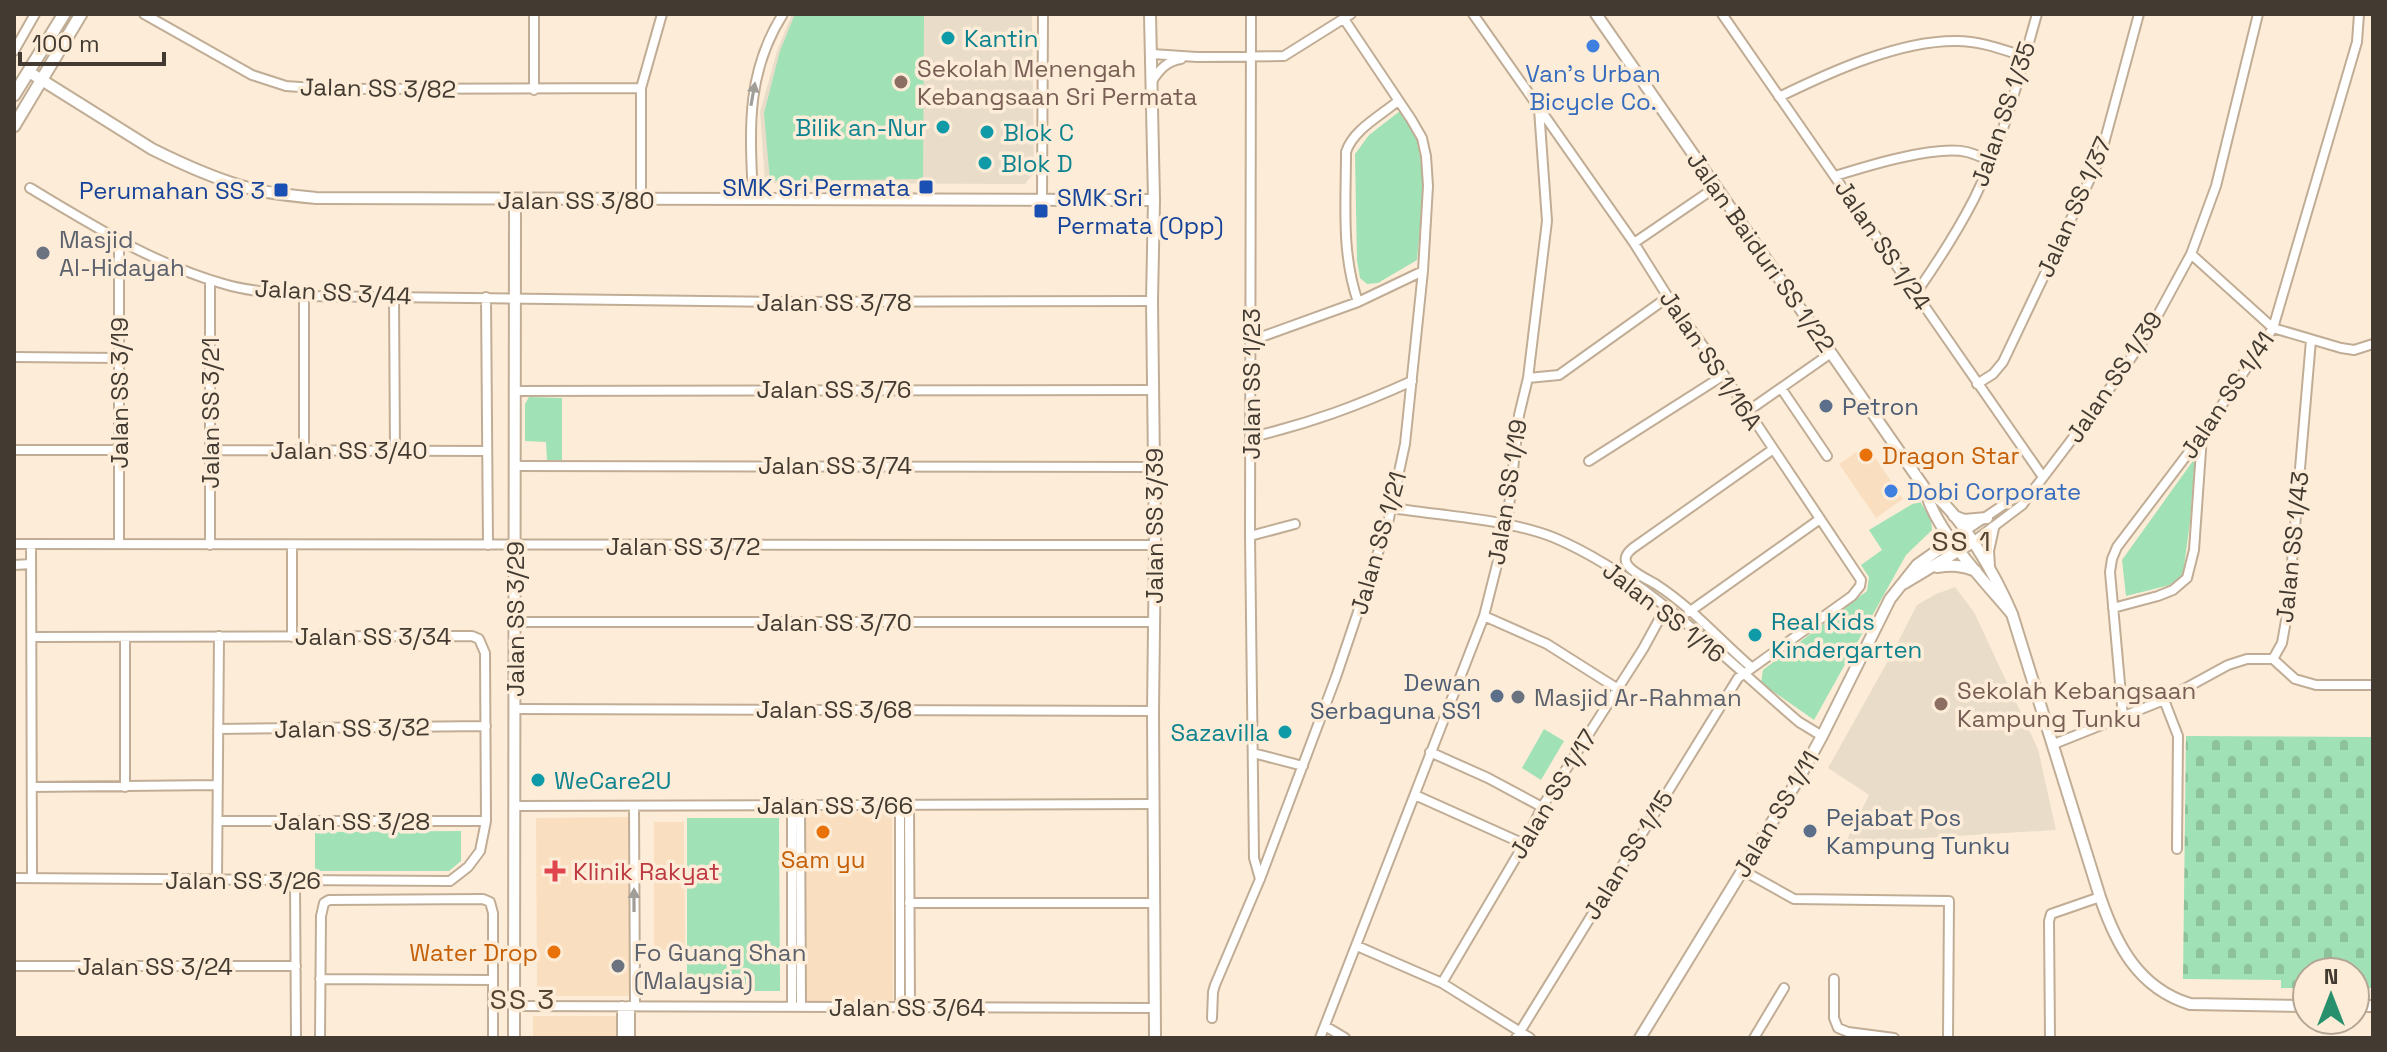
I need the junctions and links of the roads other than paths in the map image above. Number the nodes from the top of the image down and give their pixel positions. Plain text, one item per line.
1 (35, 14) edge
2 (64, 14) edge
3 (81, 14) edge
4 (144, 14) edge
5 (534, 14) edge
6 (662, 14) edge
7 (783, 14) edge
8 (1043, 14) edge
9 (1150, 14) edge
10 (1251, 14) edge
11 (1473, 14) edge
12 (1596, 14) edge
13 (1722, 14) edge
14 (2037, 14) edge
15 (2139, 14) edge
16 (2258, 14) edge
17 (2359, 14) edge
18 (1348, 17) edge
19 (14, 51) edge
20 (1152, 54) junction
21 (2023, 56) junction
22 (1197, 57) junction
23 (1251, 57) junction
24 (29, 72) junction
25 (41, 79) junction
26 (1152, 81) junction
27 (641, 88) junction
28 (534, 90) junction
29 (14, 95) edge
30 (1779, 97) junction
31 (1398, 101) junction
32 (1539, 108) junction
33 (14, 126) edge
34 (1991, 161) junction
35 (1835, 176) junction
36 (1716, 187) junction
37 (30, 188) dead end
38 (753, 199) junction
39 (1042, 199) junction
40 (515, 200) junction
41 (641, 200) junction
42 (1154, 200) junction
43 (119, 241) junction
44 (1634, 243) junction
45 (2191, 254) junction
46 (1423, 271) junction
47 (210, 280) junction
48 (1916, 293) junction
49 (304, 296) junction
50 (394, 296) junction
51 (486, 297) junction
52 (515, 297) junction
53 (1668, 297) junction
54 (1152, 301) junction
55 (1358, 302) junction
56 (2273, 328) junction
57 (2311, 340) junction
58 (1250, 341) junction
59 (2373, 344) edge
60 (1831, 353) junction
61 (14, 357) edge
62 (119, 358) junction
63 (1724, 375) junction
64 (1528, 378) junction
65 (1412, 381) junction
66 (1977, 384) junction
67 (1781, 388) junction
68 (1154, 390) junction
69 (515, 391) junction
70 (1748, 411) junction
71 (2202, 435) junction
72 (1252, 437) junction
73 (14, 450) edge
74 (119, 450) junction
75 (210, 450) junction
76 (304, 450) junction
77 (1772, 450) junction
78 (395, 451) junction
79 (487, 451) junction
80 (1827, 456) dead end
81 (1589, 461) dead end
82 (515, 466) junction
83 (1154, 467) junction
84 (2043, 477) junction
85 (1926, 490) junction
86 (1392, 508) junction
87 (1952, 515) junction
88 (1820, 519) junction
89 (1939, 521) junction
90 (1990, 523) junction
91 (1295, 524) dead end
92 (1507, 525) junction
93 (1965, 531) junction
94 (1250, 536) junction
95 (1952, 540) junction
96 (1973, 542) junction
97 (14, 544) edge
98 (31, 544) junction
99 (119, 544) junction
100 (210, 545) junction
101 (292, 545) junction
102 (488, 545) junction
103 (515, 545) junction
104 (1155, 545) junction
105 (1961, 551) junction
106 (31, 564) junction
107 (14, 565) edge
108 (1927, 565) junction
109 (1989, 567) junction
110 (1978, 572) junction
111 (1666, 607) junction
112 (2113, 608) junction
113 (1689, 612) junction
114 (2012, 614) junction
115 (1484, 616) junction
116 (515, 622) junction
117 (1154, 622) junction
118 (219, 636) junction
119 (32, 637) junction
120 (125, 637) junction
121 (292, 637) junction
122 (2273, 659) junction
123 (1751, 667) junction
124 (1743, 674) junction
125 (2373, 685) edge
126 (1618, 689) junction
127 (2164, 700) junction
128 (515, 709) junction
129 (1153, 711) junction
130 (2123, 717) junction
131 (486, 726) junction
132 (218, 729) junction
133 (1822, 736) junction
134 (2054, 744) junction
135 (1430, 752) junction
136 (1253, 753) junction
137 (1303, 766) junction
138 (217, 785) junction
139 (32, 787) junction
140 (125, 787) junction
141 (1415, 795) junction
142 (1154, 804) junction
143 (796, 805) junction
144 (904, 805) junction
145 (515, 806) junction
146 (634, 806) junction
147 (1542, 807) junction
148 (218, 821) junction
149 (486, 821) junction
150 (1524, 844) junction
151 (2177, 849) dead end
152 (468, 867) joint
153 (1742, 870) junction
154 (32, 877) junction
155 (14, 878) edge
156 (1260, 879) junction
157 (217, 880) junction
158 (295, 881) junction
159 (2100, 897) junction
160 (909, 903) junction
161 (1155, 903) junction
162 (1357, 946) junction
163 (14, 966) edge
164 (296, 966) junction
165 (320, 979) junction
166 (1834, 979) dead end
167 (493, 980) junction
168 (1442, 983) junction
169 (1784, 988) dead end
170 (514, 1006) junction
171 (629, 1006) junction
172 (2291, 1006) edge
173 (797, 1007) junction
174 (900, 1007) junction
175 (910, 1007) junction
176 (1155, 1008) junction
177 (1212, 1018) dead end
178 (1325, 1026) junction
179 (1518, 1035) edge
180 (296, 1038) edge
181 (320, 1038) edge
182 (493, 1038) edge
183 (514, 1038) edge
184 (622, 1038) edge
185 (630, 1038) edge
186 (1155, 1038) edge
187 (1320, 1038) edge
188 (1345, 1038) edge
189 (1530, 1038) edge
190 (1640, 1038) edge
191 (1754, 1038) edge
192 (1894, 1038) edge
193 (1948, 1038) edge
194 (2050, 1038) edge

1 - 19 street
2 - 24 main road
3 - 25 main road
4 - 28 street, Jalan SS 3/82
5 - 28 street
6 - 27 street
38 -> 7 street
8 - 39 street
9 - 20 street, Jalan SS 3/39
10 - 23 street, Jalan SS 1/23
11 - 32 street, Jalan SS 1/16A
12 - 36 street, Jalan Baiduri SS 1/22
13 - 30 street, Jalan SS 1/24
14 - 21 street, Jalan SS 1/35
15 - 66 street, Jalan SS 1/37
16 - 45 street, Jalan SS 1/39
17 - 56 street, Jalan SS 1/41
18 - 23 street
18 - 31 street, Jalan SS 1/21
20 - 22 street
20 - 26 street, Jalan SS 3/39
21 - 30 street
21 - 34 street, Jalan SS 1/35
22 - 23 street
22 - 26 street
23 - 58 street, Jalan SS 1/23
24 - 25 street, Jalan SS 3/80
24 - 29 main road
25 - 33 main road
25 - 40 street, Jalan SS 3/80
26 - 42 street, Jalan SS 3/39
27 - 28 street, Jalan SS 3/82
27 - 41 street
30 - 35 street, Jalan SS 1/24
31 - 46 street, Jalan SS 1/21
31 - 55 street
32 - 44 street, Jalan SS 1/16A
32 - 64 street, Jalan SS 1/19
34 - 35 street
34 - 48 street, Jalan SS 1/35
35 - 48 street, Jalan SS 1/24
36 - 44 street
36 - 60 street, Jalan Baiduri SS 1/22
37 - 43 street, Jalan SS 3/44
38 - 39 street, Jalan SS 3/80
38 - 41 street, Jalan SS 3/80
39 - 42 street, Jalan SS 3/80
40 - 41 street, Jalan SS 3/80
40 - 52 street, Jalan SS 3/29
42 - 54 street, Jalan SS 3/39
43 - 47 street, Jalan SS 3/44
43 - 62 street, Jalan SS 3/19
44 - 53 street, Jalan SS 1/16A
45 - 56 street
45 - 84 street, Jalan SS 1/39
46 - 55 street
46 - 65 street, Jalan SS 1/21
47 - 49 street, Jalan SS 3/44
47 - 75 street, Jalan SS 3/21
48 - 66 street, Jalan SS 1/24
49 - 50 street, Jalan SS 3/44
49 - 76 street
50 - 51 street, Jalan SS 3/44
50 - 78 street
51 - 52 street, Jalan SS 3/44
51 - 79 street
52 - 54 street, Jalan SS 3/78
52 - 69 street, Jalan SS 3/29
53 - 63 street, Jalan SS 1/16A
53 - 64 street
54 - 68 street, Jalan SS 3/39
55 - 58 street
56 - 57 street
56 - 71 street, Jalan SS 1/41
57 - 59 street
57 - 122 street, Jalan SS 1/43
58 - 72 street, Jalan SS 1/23
60 - 67 street
60 - 85 street, Jalan Baiduri SS 1/22
61 - 62 street
62 - 74 street, Jalan SS 3/19
63 - 70 street, Jalan SS 1/16A
63 - 81 street
64 - 92 street, Jalan SS 1/19
65 - 72 street
65 - 86 street, Jalan SS 1/21
66 - 84 street, Jalan SS 1/24
67 - 70 street
67 - 80 street
68 - 69 street, Jalan SS 3/76
68 - 83 street, Jalan SS 3/39
69 - 82 street, Jalan SS 3/29
70 - 77 street, Jalan SS 1/16A
71 - 112 street, Jalan SS 1/41
71 - 112 street
72 - 94 street, Jalan SS 1/23
73 - 74 street
74 - 99 street, Jalan SS 3/19
75 - 76 street, Jalan SS 3/40
75 - 100 street, Jalan SS 3/21
76 - 78 street, Jalan SS 3/40
77 - 88 street, Jalan SS 1/16A
77 - 113 street, Jalan SS 1/16
78 - 79 street, Jalan SS 3/40
79 - 102 street
82 - 83 street, Jalan SS 3/74
82 - 103 street, Jalan SS 3/29
83 - 104 street, Jalan SS 3/39
84 - 90 street, Jalan SS 1/39
85 - 87 street
85 - 89 street
86 - 92 street, Jalan SS 1/16
86 - 137 street, Jalan SS 1/21
87 - 90 street
87 - 93 street
88 - 113 street
88 - 123 street, Jalan SS 1/16A
89 - 95 street
89 - 108 street
90 - 93 street, Jalan SS 1/39
90 - 96 street, Jalan SS 1/39
90 - 109 street
91 - 94 street
92 - 111 street, Jalan SS 1/16
92 - 115 street, Jalan SS 1/19
93 - 95 street, Jalan SS 1/11
93 - 96 street
94 - 136 street, Jalan SS 1/23
95 - 105 street
95 - 108 street, Jalan SS 1/11
96 - 105 street, Jalan SS 1/11
96 - 109 street
97 - 98 street, Jalan SS 3/72
98 - 99 street, Jalan SS 3/72
98 - 106 street
99 - 100 street, Jalan SS 3/72
100 - 101 street, Jalan SS 3/72
101 - 102 street, Jalan SS 3/72
101 - 121 street
102 - 103 street, Jalan SS 3/72
103 - 104 street, Jalan SS 3/72
103 - 116 street, Jalan SS 3/29
104 - 117 street, Jalan SS 3/39
105 - 108 street, Jalan SS 1/11
105 - 110 street
106 - 107 street
106 - 119 street
108 - 110 street
108 - 133 street, Jalan SS 1/11
109 - 114 street
110 - 114 street
111 - 124 street, Jalan SS 1/16
111 - 126 street, Jalan SS 1/17
112 - 130 street, Jalan SS 1/41
113 - 123 street, Jalan SS 1/16
114 - 134 street
115 - 126 street
115 - 135 street, Jalan SS 1/19
116 - 117 street, Jalan SS 3/70
116 - 128 street, Jalan SS 3/29
117 - 129 street, Jalan SS 3/39
118 - 120 street, Jalan SS 3/34
118 - 121 street, Jalan SS 3/34
118 - 132 street
119 - 120 street, Jalan SS 3/34
119 - 139 street
120 - 140 street
121 - 131 street, Jalan SS 3/34
122 - 125 street
122 - 127 street
123 - 124 street, Jalan SS 1/16A
124 - 133 street, Jalan SS 1/16
124 - 179 street, Jalan SS 1/15
126 - 147 street, Jalan SS 1/17
127 - 130 street
127 - 151 street
128 - 129 street, Jalan SS 3/68
128 - 145 street, Jalan SS 3/29
129 - 142 street, Jalan SS 3/39
130 - 134 street
131 - 132 street, Jalan SS 3/32
131 - 149 street, Jalan SS 3/34
132 - 138 street
133 - 153 street, Jalan SS 1/11
134 - 159 street
135 - 141 street, Jalan SS 1/19
135 - 147 street
136 - 137 street
136 - 156 street, Jalan SS 1/23
137 - 156 street, Jalan SS 1/21
138 - 140 street
138 - 148 street
139 - 140 street
139 - 154 street
141 - 150 street
141 - 162 street, Jalan SS 1/19
142 - 144 street, Jalan SS 3/66
142 - 161 street, Jalan SS 3/39
143 - 144 street, Jalan SS 3/66
143 - 146 street, Jalan SS 3/66
143 - 173 street
144 - 160 street
144 - 174 street
145 - 146 street, Jalan SS 3/66
145 - 170 street, Jalan SS 3/29
171 -> 146 street
147 - 150 street, Jalan SS 1/17
148 - 149 street, Jalan SS 3/28
148 - 157 street
149 - 152 street, Jalan SS 3/34
150 - 168 street, Jalan SS 1/17
152 - 158 street, Jalan SS 3/26
153 - 190 street, Jalan SS 1/11
153 - 193 street
154 - 155 street, Jalan SS 3/26
154 - 157 street, Jalan SS 3/26
156 - 177 street, Jalan SS 1/21
157 - 158 street, Jalan SS 3/26
158 - 164 street
159 - 172 street
159 - 194 street
160 - 161 street
160 - 175 street
161 - 176 street, Jalan SS 3/39
162 - 168 street
162 - 178 street, Jalan SS 1/19
163 - 164 street, Jalan SS 3/24
164 - 180 street
165 - 167 street
165 - 167 street
165 - 181 street
166 - 192 street
167 - 182 street
168 - 179 street
169 - 191 street
170 - 171 street, Jalan SS 3/64
170 - 183 street, Jalan SS 3/29
171 - 173 street, Jalan SS 3/64
171 - 184 street
171 - 185 street
173 - 174 street, Jalan SS 3/64
174 - 175 street, Jalan SS 3/64
175 - 176 street, Jalan SS 3/64
176 - 186 street, Jalan SS 3/39
178 - 187 street, Jalan SS 1/19
178 - 188 street
179 - 189 street

